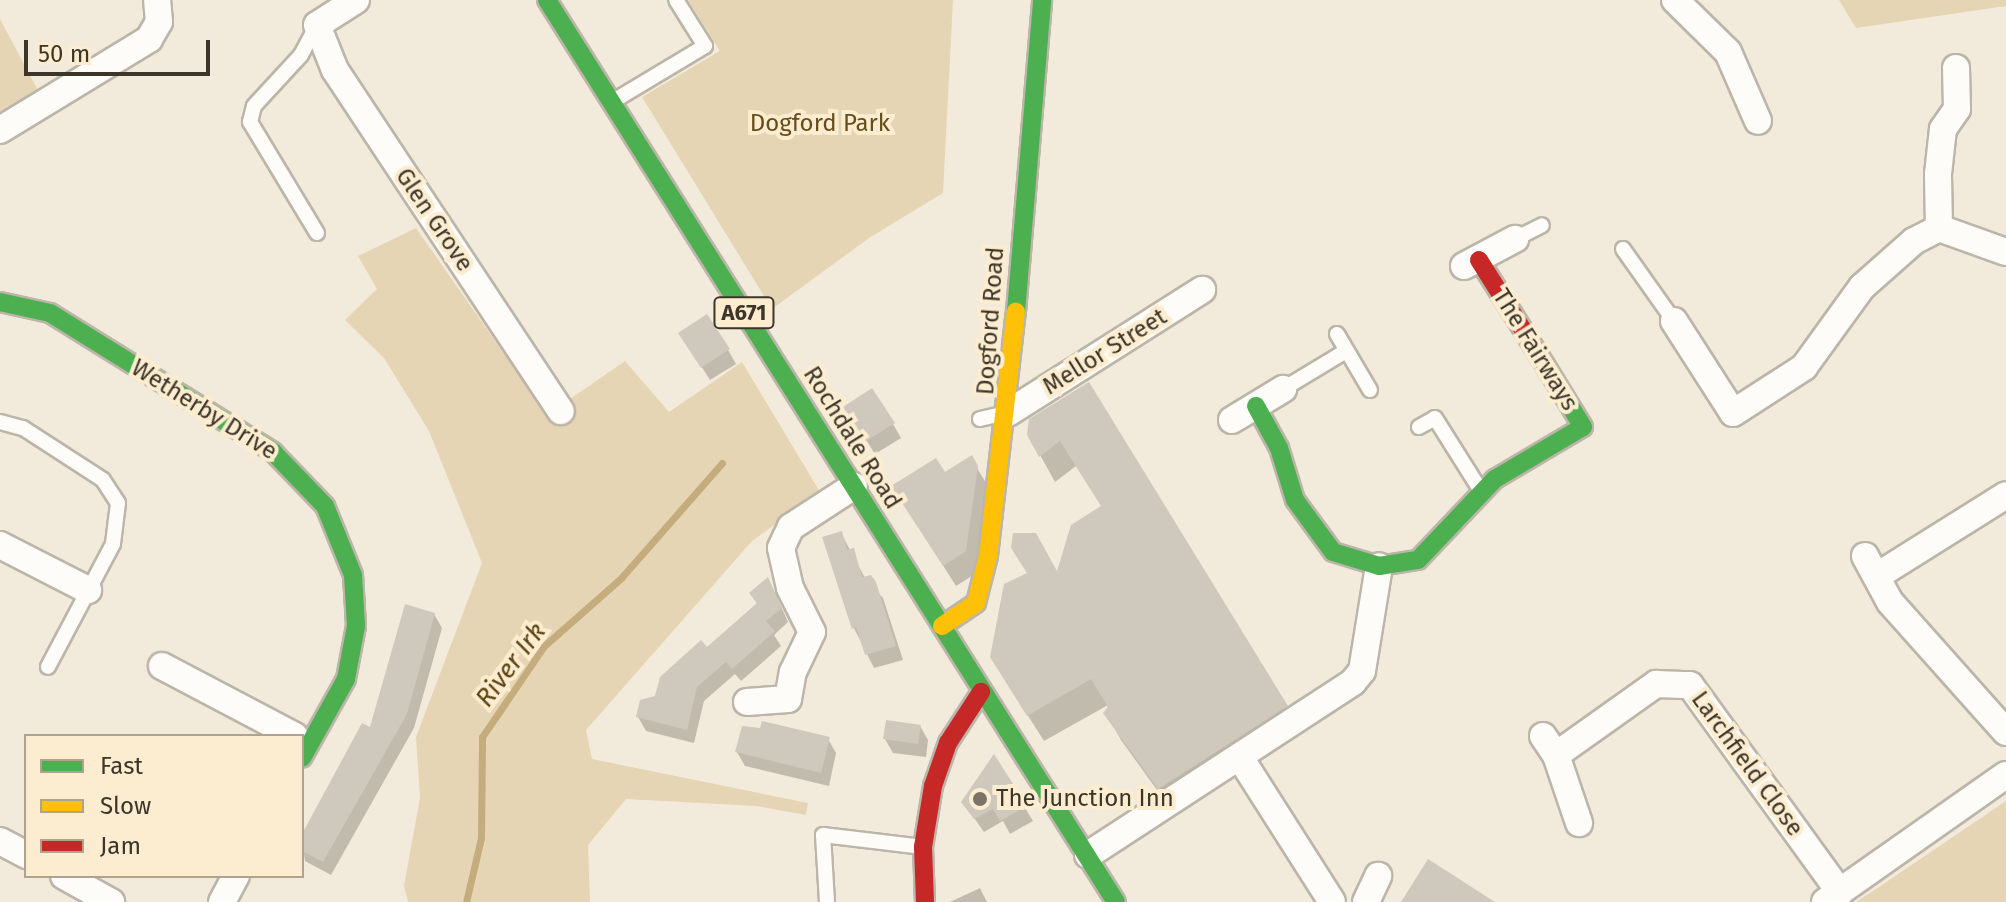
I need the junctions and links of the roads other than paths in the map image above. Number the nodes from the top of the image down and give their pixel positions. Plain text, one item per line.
1 (157, 0) edge
2 (356, 0) edge
3 (547, 0) edge
4 (676, 0) edge
5 (1042, 0) edge
6 (1675, 0) edge
7 (317, 25) junction
8 (1956, 68) dead end
9 (611, 102) junction
10 (1758, 121) dead end
11 (0, 130) edge
12 (1542, 225) dead end
13 (1939, 228) junction
14 (317, 233) dead end
15 (1515, 239) joint
16 (1623, 249) dead end
17 (2006, 252) edge
18 (1472, 263) joint
19 (1202, 290) dead end
20 (0, 302) edge
21 (1674, 321) joint
22 (1337, 334) dead end
23 (1346, 351) junction
24 (1283, 389) joint
25 (1370, 390) dead end
26 (1256, 406) junction
27 (561, 411) dead end
28 (1008, 413) junction
29 (980, 419) dead end
30 (1232, 420) dead end
31 (0, 422) edge
32 (1419, 427) dead end
33 (854, 486) junction
34 (1481, 491) junction
35 (2006, 495) edge
36 (0, 545) edge
37 (1379, 566) junction
38 (88, 590) junction
39 (942, 626) junction
40 (162, 666) dead end
41 (48, 667) dead end
42 (981, 692) junction
43 (747, 702) dead end
44 (2006, 732) edge
45 (284, 734) edge
46 (304, 741) edge
47 (1241, 759) junction
48 (2006, 775) edge
49 (1579, 823) dead end
50 (0, 841) edge
51 (923, 847) junction
52 (24, 854) edge
53 (1088, 855) junction
54 (1378, 876) dead end
55 (68, 878) edge
56 (235, 878) edge
57 (1832, 897) edge
58 (111, 902) edge
59 (222, 902) edge
60 (827, 902) edge
61 (925, 902) edge
62 (1116, 902) edge
63 (1332, 902) edge
64 (1366, 902) edge

1 - 11 street
2 - 7 street
3 - 9 street, Rochdale Road / A671
4 - 9 lane
5 - 28 street, Dogford Road
6 - 10 street
7 - 14 lane
7 - 27 street, Glen Grove
8 - 13 street
9 - 33 street, Rochdale Road / A671
12 - 15 lane
13 - 17 street
13 - 21 street
15 - 18 street, The Fairways
16 - 21 lane
18 - 34 street, The Fairways
19 - 28 street, Mellor Street
20 - 46 street, Wetherby Drive
22 - 23 lane
23 - 24 lane
23 - 25 lane
24 - 26 street
26 - 30 street
26 - 37 street, The Fairways
28 - 29 lane
28 - 39 street, Dogford Road
31 - 38 lane
32 - 34 lane
33 - 39 street, Rochdale Road / A671
33 - 43 street
34 - 37 street, The Fairways
35 - 44 street
36 - 38 street
37 - 47 street
38 - 41 lane
39 - 42 street, Rochdale Road / A671
40 - 45 street
42 - 51 street
42 - 53 street, Rochdale Road / A671
47 - 53 street
47 - 63 street
48 - 57 street
49 - 57 street, Larchfield Close
50 - 52 street
51 - 60 lane
51 - 61 street
53 - 62 street, Rochdale Road / A671
54 - 64 street
55 - 58 street
56 - 59 street

